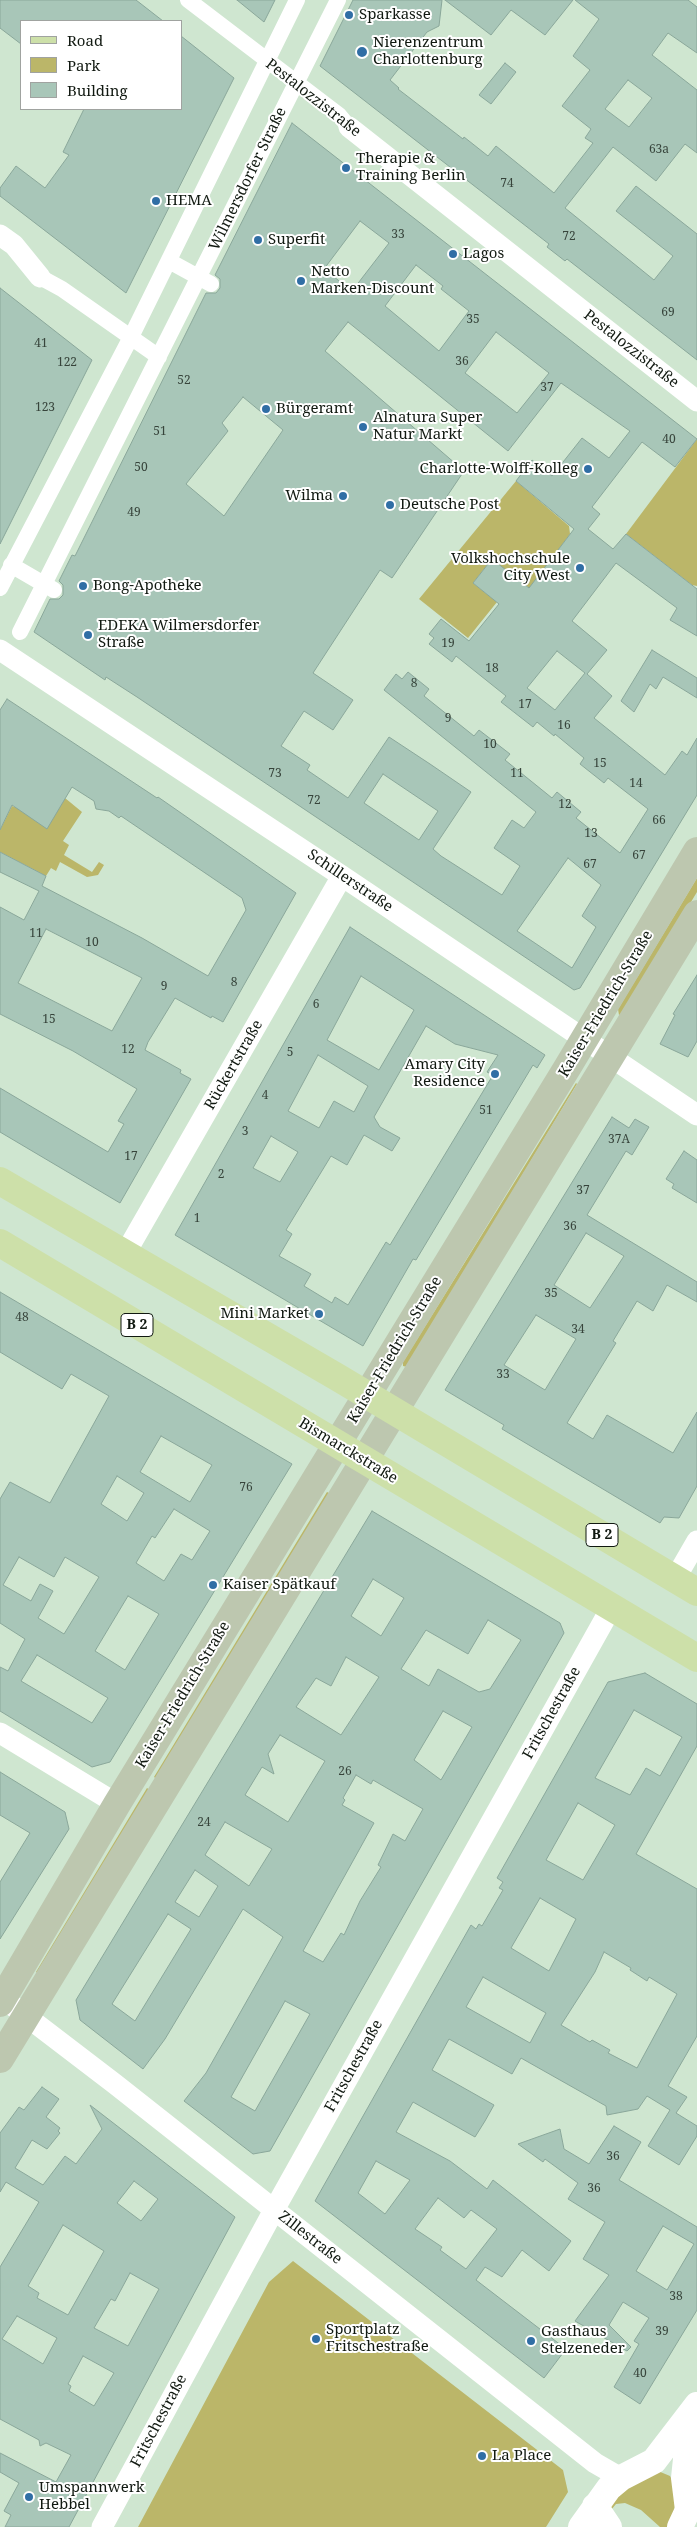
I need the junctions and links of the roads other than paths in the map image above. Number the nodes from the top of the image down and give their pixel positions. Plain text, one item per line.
1 (188, 0) edge
2 (297, 0) edge
3 (338, 0) edge
4 (267, 62) junction
5 (295, 82) junction
6 (349, 127) joint
7 (0, 235) edge
8 (169, 261) junction
9 (40, 277) joint
10 (205, 280) junction
11 (131, 337) junction
12 (159, 357) junction
13 (697, 401) edge
14 (11, 565) junction
15 (0, 588) edge
16 (50, 588) junction
17 (20, 632) dead end
18 (0, 650) edge
19 (697, 851) edge
20 (342, 876) junction
21 (697, 914) edge
22 (585, 1039) junction
23 (610, 1056) junction
24 (697, 1115) edge
25 (0, 1181) edge
26 (0, 1243) edge
27 (125, 1254) junction
28 (368, 1395) junction
29 (394, 1411) junction
30 (337, 1444) junction
31 (365, 1461) junction
32 (697, 1541) edge
33 (686, 1586) edge
34 (611, 1608) junction
35 (697, 1658) edge
36 (0, 1733) edge
37 (117, 1804) junction
38 (1, 1999) edge
39 (26, 2016) junction
40 (0, 2059) edge
41 (274, 2210) junction
42 (697, 2404) edge
43 (697, 2436) edge
44 (654, 2461) junction
45 (621, 2478) junction
46 (684, 2478) junction
47 (595, 2520) edge
48 (102, 2527) edge
49 (680, 2527) edge

1 - 4 street, Pestalozzistraße
2 - 4 street
3 - 5 street, Wilmersdorfer Straße
4 - 5 street, Pestalozzistraße
4 - 8 street
5 - 6 street, Pestalozzistraße
5 - 10 street, Wilmersdorfer Straße
6 - 13 street, Pestalozzistraße
7 - 9 street
8 - 10 street
8 - 11 street
9 - 11 street
10 - 12 street, Wilmersdorfer Straße
11 - 12 street
11 - 14 street
12 - 16 street, Wilmersdorfer Straße
14 - 15 street
14 - 16 street
16 - 17 street, Wilmersdorfer Straße
18 - 20 street, Schillerstraße
19 - 22 main road, Kaiser-Friedrich-Straße
20 - 22 street, Schillerstraße
20 - 27 street, Rückertstraße
21 - 23 main road, Kaiser-Friedrich-Straße
22 - 23 street, Schillerstraße
22 - 28 main road, Kaiser-Friedrich-Straße
23 - 24 street, Schillerstraße
23 - 29 main road, Kaiser-Friedrich-Straße
25 - 27 main road, B 2
26 - 30 main road, Bismarckstraße / B 2
27 - 28 main road, B 2
28 - 29 main road, B 2
28 - 30 main road, Kaiser-Friedrich-Straße
29 - 31 main road, Kaiser-Friedrich-Straße
29 - 33 main road, B 2
30 - 31 main road, Bismarckstraße / B 2
30 - 37 main road, Kaiser-Friedrich-Straße
31 - 34 main road, Bismarckstraße / B 2
31 - 39 main road, Kaiser-Friedrich-Straße
32 - 33 street
34 - 35 main road, Bismarckstraße / B 2
34 - 41 street, Fritschestraße
36 - 37 street
37 - 38 main road, Kaiser-Friedrich-Straße
38 - 39 street, Zillestraße
39 - 40 main road, Kaiser-Friedrich-Straße
39 - 41 street, Zillestraße
41 - 45 street, Zillestraße
41 - 48 street, Fritschestraße
42 - 44 street
43 - 46 street
44 - 45 street
44 - 46 street
45 - 47 street
46 - 49 street

